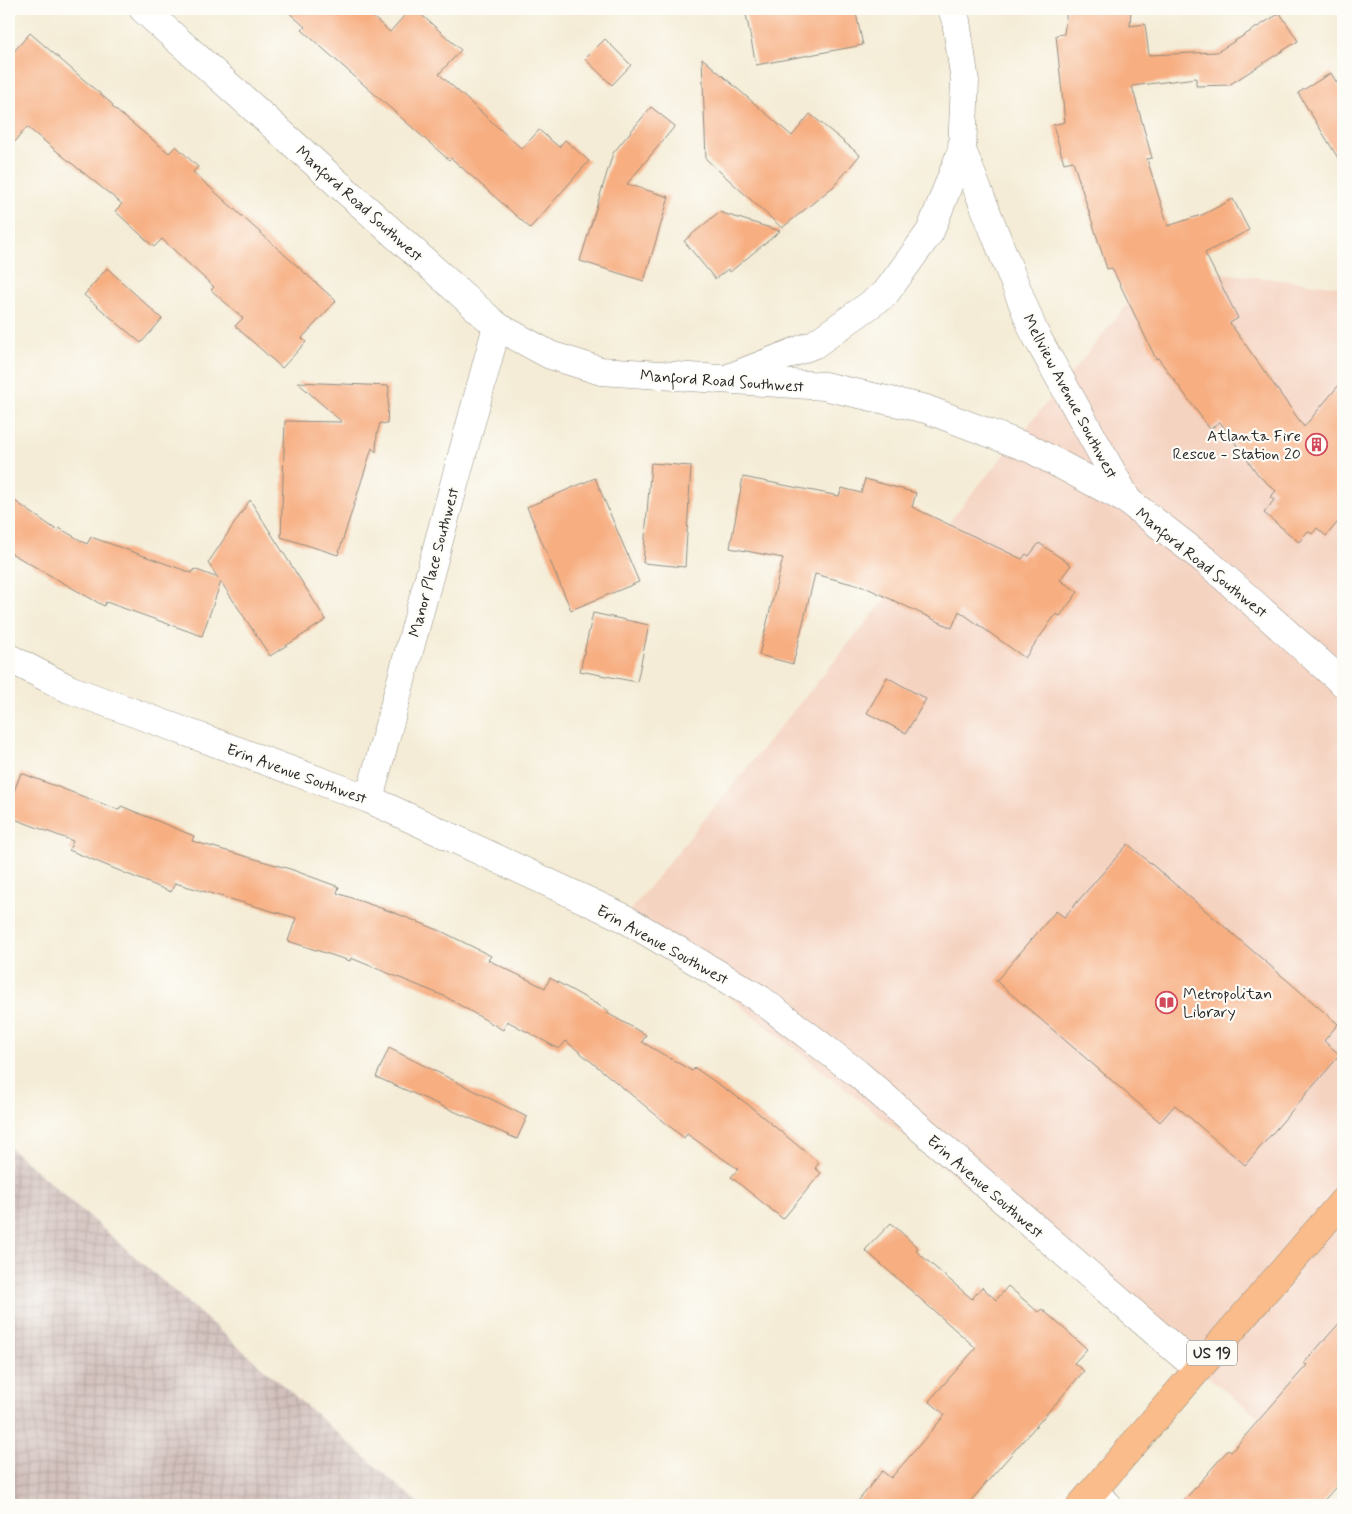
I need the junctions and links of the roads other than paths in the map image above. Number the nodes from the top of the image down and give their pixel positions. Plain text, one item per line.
1 (143, 9) edge
2 (952, 9) edge
3 (962, 150) junction
4 (497, 326) junction
5 (723, 380) junction
6 (1128, 501) junction
7 (9, 658) edge
8 (1343, 683) edge
9 (369, 799) junction
10 (1343, 1201) edge
11 (1198, 1369) junction
12 (1094, 1501) edge

1 - 4 street, Manford Road Southwest
2 - 3 street, Mellview Avenue Southwest
3 - 5 street, Mellview Avenue Southwest
3 - 6 street, Mellview Avenue Southwest
4 - 5 street, Manford Road Southwest
4 - 9 street, Manor Place Southwest
5 - 6 street, Manford Road Southwest
6 - 8 street, Manford Road Southwest
7 - 9 street, Erin Avenue Southwest
9 - 11 street, Erin Avenue Southwest
10 - 11 main road, US 19
11 - 12 main road, US 19

